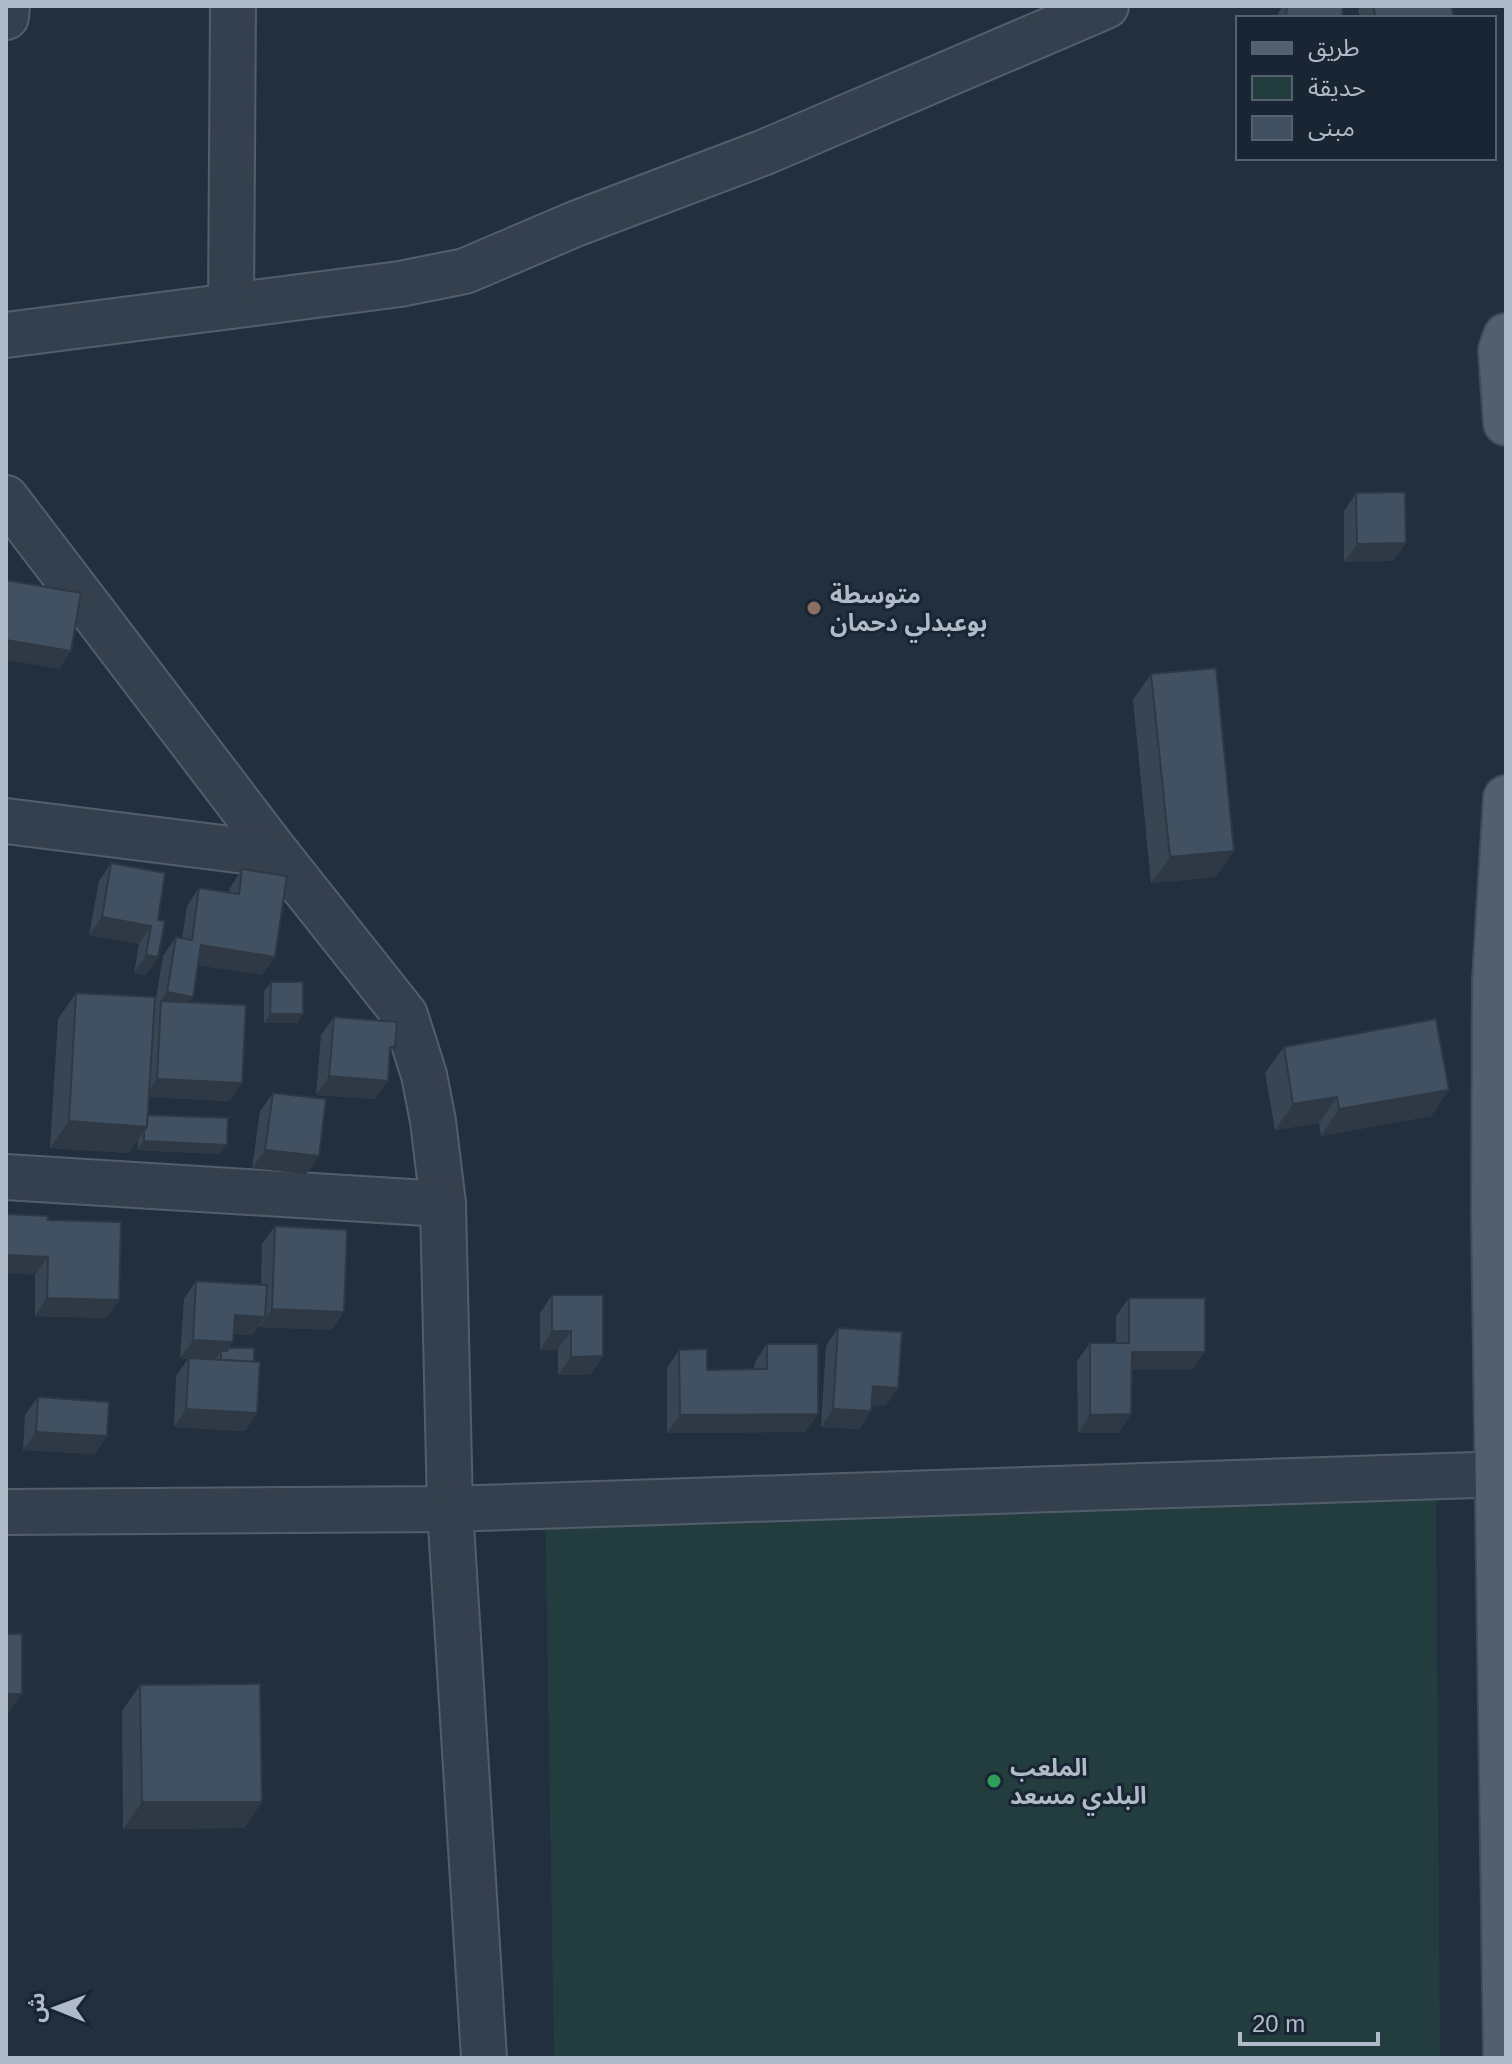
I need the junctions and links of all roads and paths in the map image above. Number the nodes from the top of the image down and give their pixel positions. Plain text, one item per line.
1 (7, 6) edge
2 (233, 6) edge
3 (1106, 6) edge
4 (6, 17) edge
5 (231, 306) junction
6 (6, 335) edge
7 (1504, 346) edge
8 (1506, 423) edge
9 (6, 498) edge
10 (1506, 798) edge
11 (6, 821) edge
12 (278, 855) junction
13 (1500, 980) edge
14 (6, 1177) edge
15 (443, 1204) junction
16 (1503, 1474) edge
17 (450, 1509) junction
18 (6, 1512) edge
19 (484, 2058) edge
20 (1506, 2058) edge

1 - 4 street
2 - 5 street
3 - 5 street
5 - 6 street
7 - 8 main road
9 - 12 street
10 - 13 main road
11 - 12 street
12 - 15 street
13 - 16 main road
14 - 15 street
15 - 17 street
16 - 17 street
16 - 20 main road
17 - 18 street
17 - 19 street

